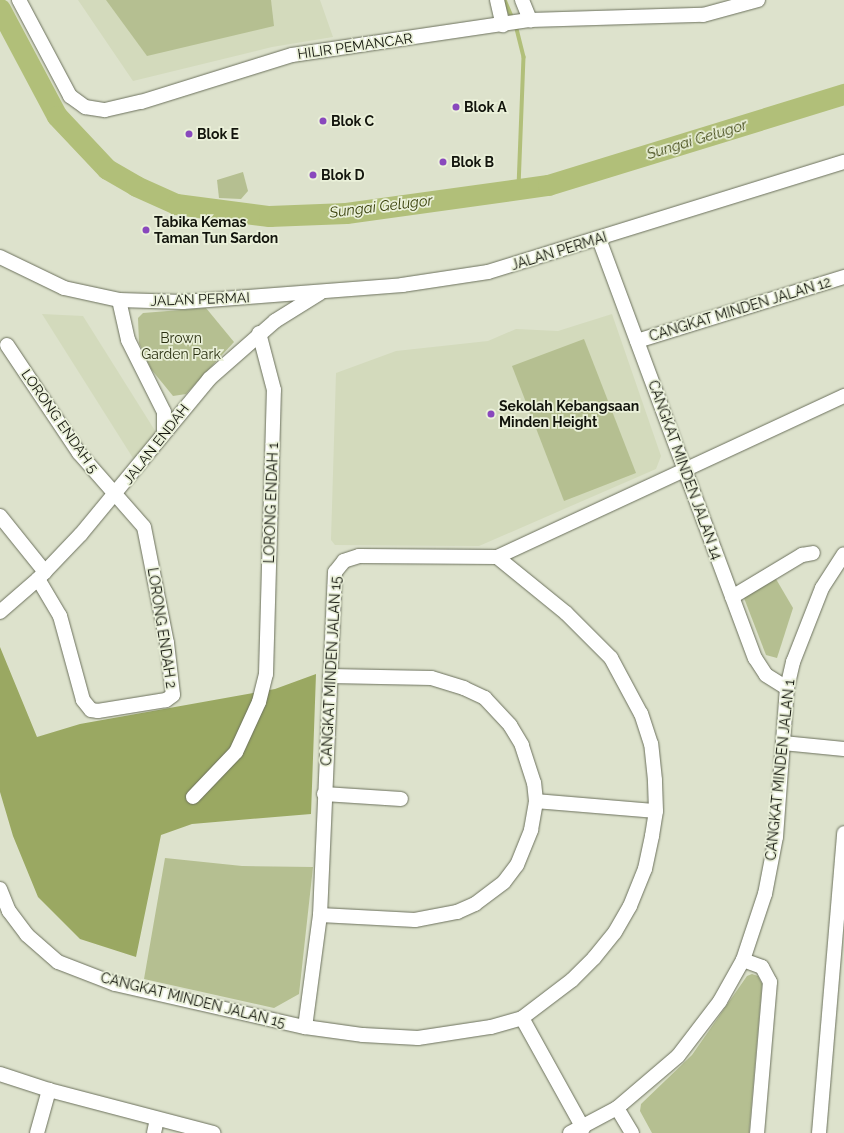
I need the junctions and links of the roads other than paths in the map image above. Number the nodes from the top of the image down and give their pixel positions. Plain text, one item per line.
1 (19, 0) edge
2 (497, 0) edge
3 (522, 0) edge
4 (758, 0) edge
5 (516, 23) junction
6 (844, 162) edge
7 (599, 239) junction
8 (0, 257) edge
9 (844, 277) edge
10 (324, 291) junction
11 (266, 296) junction
12 (119, 300) junction
13 (275, 321) junction
14 (259, 333) junction
15 (637, 341) junction
16 (7, 345) dead end
17 (844, 396) edge
18 (160, 400) junction
19 (185, 406) junction
20 (164, 430) junction
21 (685, 470) junction
22 (116, 494) junction
23 (0, 516) edge
24 (813, 553) dead end
25 (844, 554) edge
26 (497, 557) junction
27 (42, 575) junction
28 (732, 597) junction
29 (0, 612) edge
30 (330, 676) junction
31 (786, 688) junction
32 (783, 743) junction
33 (844, 749) edge
34 (324, 794) junction
35 (193, 797) dead end
36 (401, 800) dead end
37 (536, 801) junction
38 (656, 811) junction
39 (844, 833) edge
40 (0, 889) edge
41 (320, 915) junction
42 (743, 960) junction
43 (522, 1018) junction
44 (305, 1028) junction
45 (0, 1074) edge
46 (49, 1090) junction
47 (618, 1108) junction
48 (157, 1118) junction
49 (583, 1128) junction
50 (38, 1133) edge
51 (154, 1133) edge
52 (213, 1133) edge
53 (570, 1133) edge
54 (632, 1133) edge
55 (758, 1133) edge
56 (820, 1133) edge

1 - 5 street, HILIR PEMANCAR
2 - 5 street
3 - 5 street
4 - 5 street, HILIR PEMANCAR
6 - 7 street, JALAN PERMAI
7 - 10 street, JALAN PERMAI
7 - 15 street, CANGKAT MINDEN JALAN 14
8 - 12 street, JALAN PERMAI
9 - 15 street, CANGKAT MINDEN JALAN 12
10 - 11 street, JALAN PERMAI
10 - 13 street, JALAN ENDAH
11 - 12 street, JALAN PERMAI
11 - 13 street, JALAN PERMAI
12 - 18 street
13 - 14 street, JALAN ENDAH
14 - 19 street, JALAN ENDAH
14 - 35 street, LORONG ENDAH 1
15 - 21 street, CANGKAT MINDEN JALAN 14
16 - 22 street, LORONG ENDAH 5
17 - 21 street
18 - 19 street
18 - 20 street
19 - 20 street, JALAN ENDAH
20 - 22 street, JALAN ENDAH
21 - 26 street
21 - 28 street, CANGKAT MINDEN JALAN 14
22 - 27 street, JALAN ENDAH
22 - 27 street, LORONG ENDAH 2
23 - 27 street
24 - 28 street
25 - 31 street, CANGKAT MINDEN JALAN 1
26 - 30 street, CANGKAT MINDEN JALAN 15
26 - 38 street, CANGKAT MINDEN JALAN 15
27 - 29 street, JALAN ENDAH
28 - 31 street, CANGKAT MINDEN JALAN 14
30 - 34 street, CANGKAT MINDEN JALAN 15
30 - 37 street
31 - 32 street, CANGKAT MINDEN JALAN 1
32 - 33 street
32 - 42 street, CANGKAT MINDEN JALAN 1
34 - 36 street
34 - 41 street, CANGKAT MINDEN JALAN 15
37 - 38 street
37 - 41 street
38 - 43 street, CANGKAT MINDEN JALAN 15
39 - 56 street
40 - 44 street, CANGKAT MINDEN JALAN 15
41 - 44 street, CANGKAT MINDEN JALAN 15
42 - 47 street, CANGKAT MINDEN JALAN 1
42 - 55 street
43 - 44 street, CANGKAT MINDEN JALAN 15
43 - 49 street
45 - 46 street
46 - 48 street
46 - 50 street
47 - 49 street, CANGKAT MINDEN JALAN 1
47 - 54 street
48 - 51 street
48 - 52 street
49 - 53 street, CANGKAT MINDEN JALAN 1

